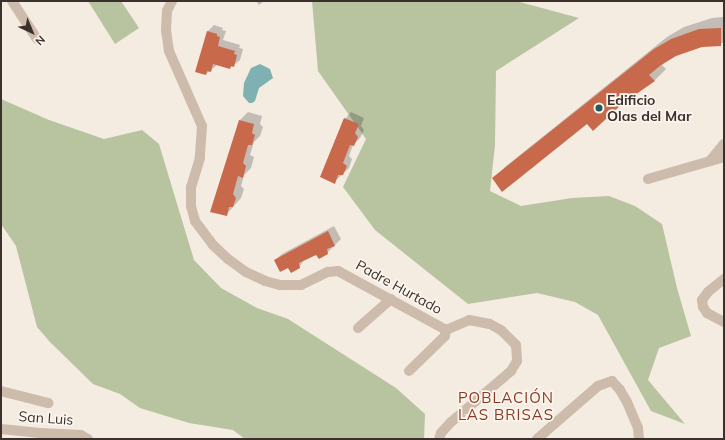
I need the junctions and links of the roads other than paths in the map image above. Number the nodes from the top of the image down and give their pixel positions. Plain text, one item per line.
1 (12, 1) edge
2 (172, 1) edge
3 (37, 39) dead end
4 (724, 144) edge
5 (724, 157) edge
6 (710, 161) junction
7 (648, 179) dead end
8 (724, 279) edge
9 (391, 299) junction
10 (724, 322) edge
11 (358, 328) dead end
12 (446, 330) junction
13 (408, 371) dead end
14 (1, 391) edge
15 (48, 403) dead end
16 (1, 428) edge
17 (88, 439) edge
18 (439, 439) edge
19 (536, 439) edge
20 (639, 439) edge

1 - 3 street
2 - 9 street, Padre Hurtado
4 - 6 street
5 - 6 street
6 - 7 street
8 - 10 street
9 - 11 street
9 - 12 street, Padre Hurtado
12 - 13 street
12 - 18 street, Padre Hurtado
14 - 15 street
16 - 17 street, San Luis
19 - 20 street

